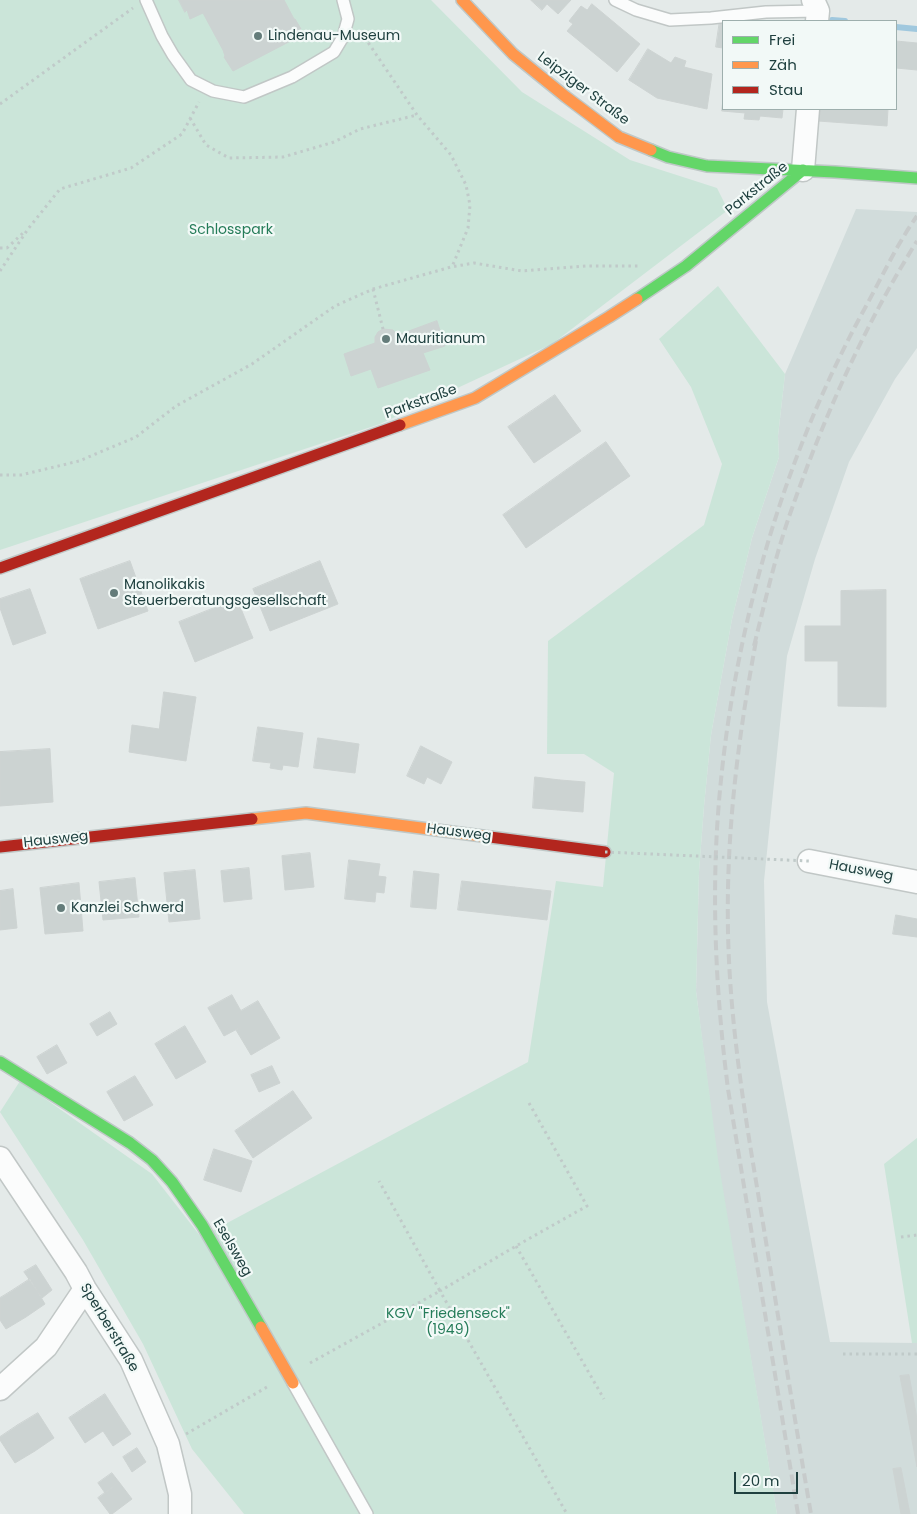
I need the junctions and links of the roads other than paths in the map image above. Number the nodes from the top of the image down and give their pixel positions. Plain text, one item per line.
1 (462, 0) edge
2 (615, 0) edge
3 (141, 3) edge
4 (345, 5) edge
5 (816, 11) edge
6 (808, 110) edge
7 (803, 170) junction
8 (917, 178) edge
9 (0, 568) edge
10 (0, 847) edge
11 (605, 852) road end
12 (809, 861) road end
13 (917, 882) edge
14 (0, 1062) edge
15 (0, 1158) edge
16 (85, 1288) junction
17 (292, 1383) joint
18 (0, 1389) edge
19 (180, 1514) edge
20 (367, 1514) edge

1 - 7 street, Leipziger Straße
2 - 5 lane
3 - 4 lane
6 - 7 street
7 - 8 street, Leipziger Straße
7 - 9 street, Parkstraße
10 - 11 street, Hausweg
12 - 13 street, Hausweg
14 - 17 street, Eselsweg
15 - 16 street, Sperberstraße
16 - 18 street
16 - 19 street, Sperberstraße
17 - 20 lane, Eselsweg

